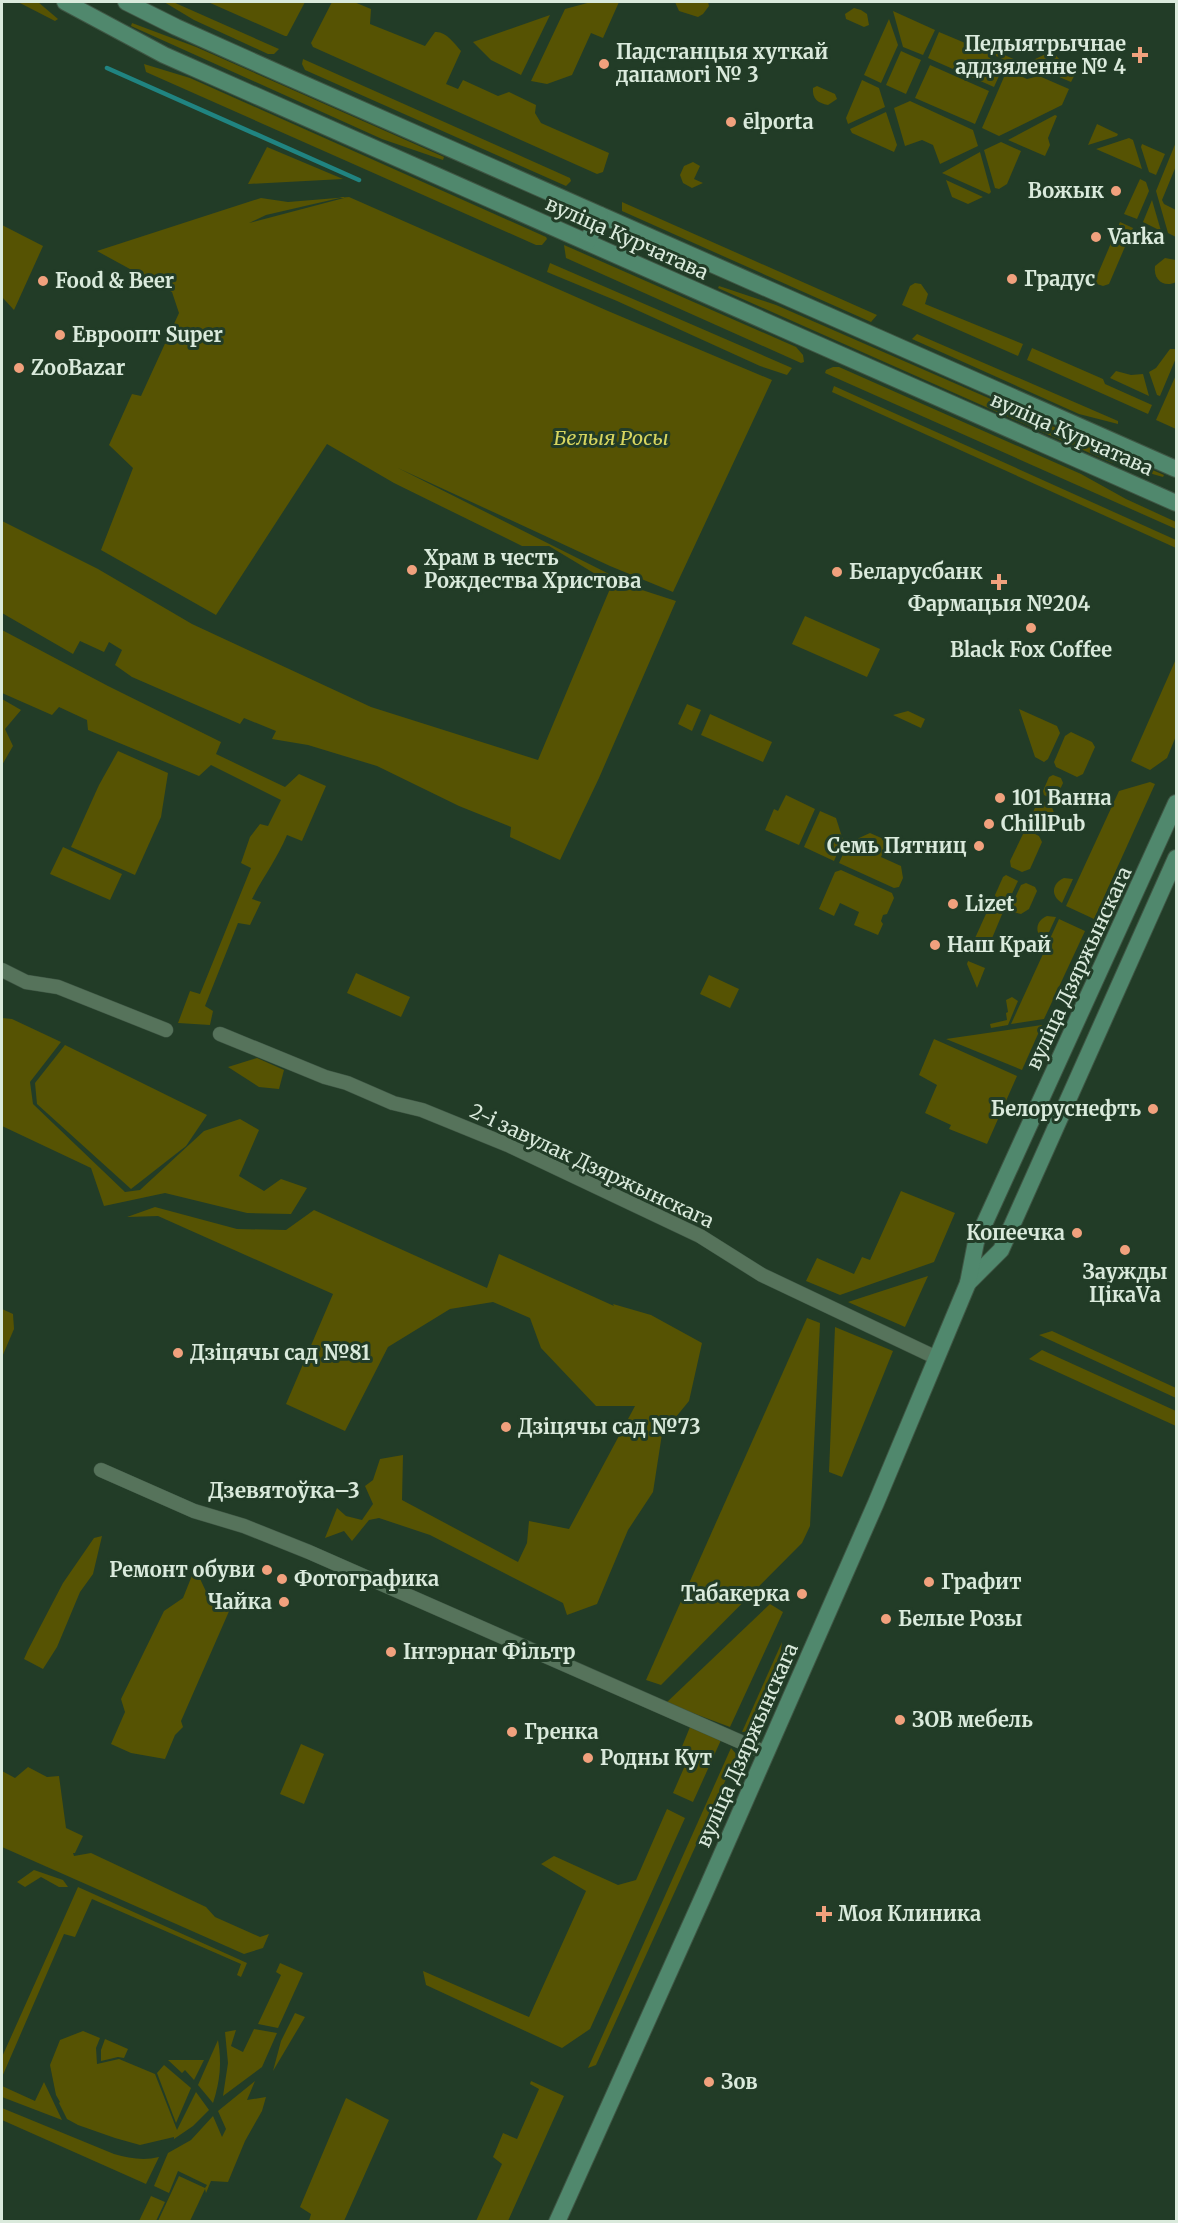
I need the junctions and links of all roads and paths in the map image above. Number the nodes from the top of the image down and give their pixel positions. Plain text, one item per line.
1 (65, 2) edge
2 (126, 2) edge
3 (600, 214) junction
4 (587, 242) junction
5 (1176, 469) edge
6 (1176, 502) edge
7 (1176, 803) edge
8 (1176, 858) edge
9 (2, 970) edge
10 (166, 1030) dead end
11 (220, 1034) dead end
12 (968, 1283) junction
13 (937, 1358) junction
14 (101, 1470) dead end
15 (766, 1753) junction
16 (557, 2222) edge

1 - 4 main road, вуліца Курчатава
2 - 3 main road, вуліца Курчатава
3 - 4 main road
3 - 5 main road, вуліца Курчатава
4 - 6 main road, вуліца Курчатава
7 - 12 main road, вуліца Дзяржынскага
8 - 12 main road, вуліца Дзяржынскага
9 - 10 street
11 - 13 street, 2-і завулак Дзяржынскага
12 - 13 main road, вуліца Дзяржынскага
13 - 15 main road, вуліца Дзяржынскага
14 - 15 street
15 - 16 main road, вуліца Дзяржынскага

